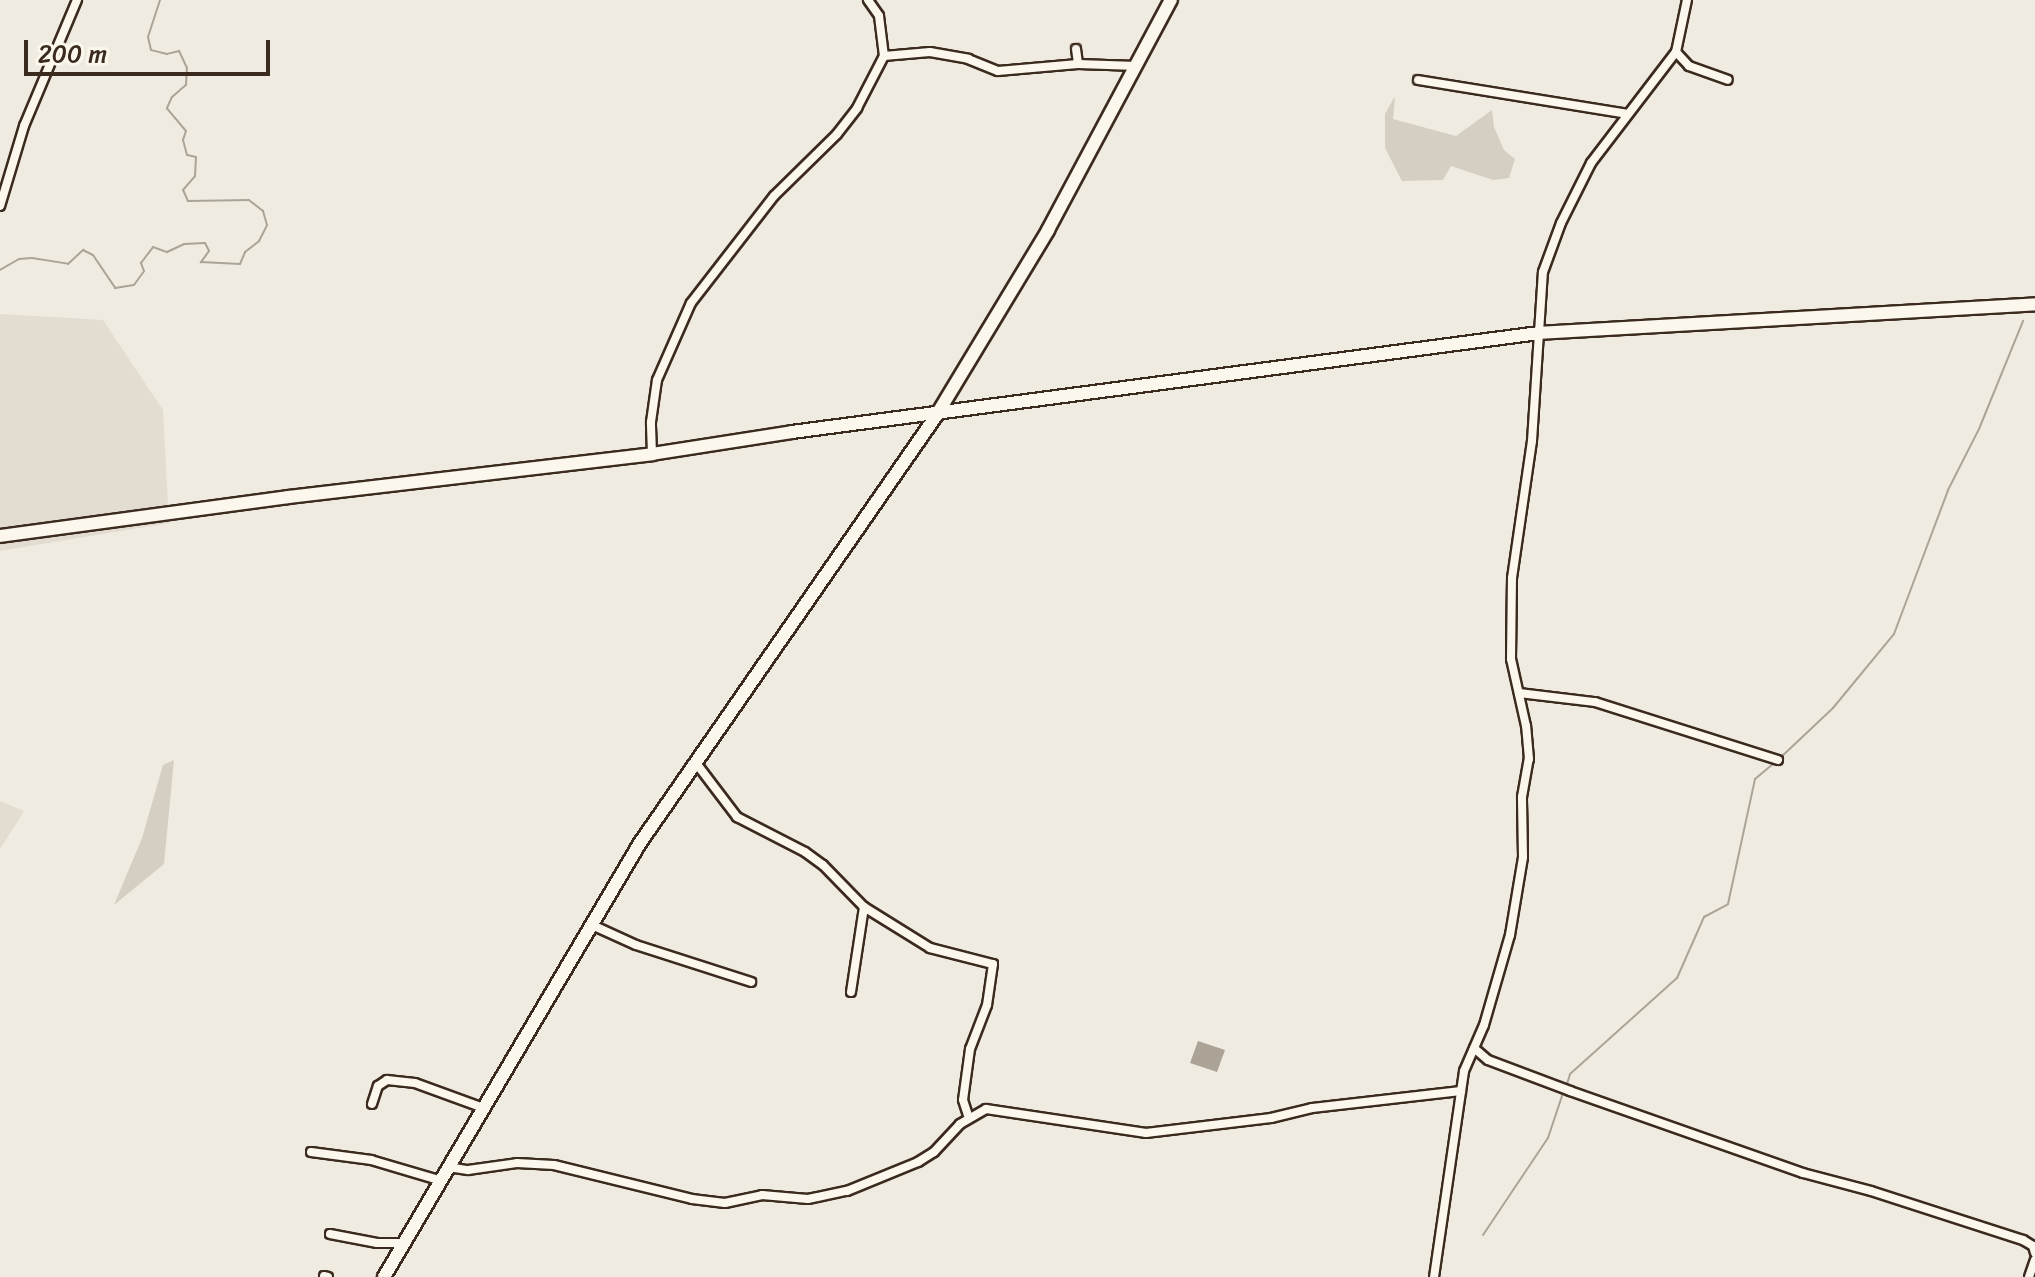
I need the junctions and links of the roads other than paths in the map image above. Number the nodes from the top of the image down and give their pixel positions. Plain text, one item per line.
1 (77, 0) edge
2 (868, 0) edge
3 (1171, 0) edge
4 (1687, 0) edge
5 (1076, 49) dead end
6 (1676, 52) junction
7 (884, 56) junction
8 (1078, 64) junction
9 (1137, 66) junction
10 (1418, 80) dead end
11 (1728, 80) dead end
12 (1627, 114) junction
13 (0, 206) edge
14 (2035, 304) edge
15 (1539, 333) junction
16 (936, 416) junction
17 (652, 454) junction
18 (0, 536) edge
19 (1519, 693) junction
20 (1778, 760) dead end
21 (696, 763) junction
22 (864, 907) junction
23 (592, 925) junction
24 (751, 982) dead end
25 (851, 992) dead end
26 (1474, 1048) junction
27 (1461, 1091) junction
28 (372, 1104) dead end
29 (481, 1107) junction
30 (969, 1118) junction
31 (311, 1152) dead end
32 (448, 1167) junction
33 (439, 1180) junction
34 (330, 1234) dead end
35 (2035, 1236) edge
36 (402, 1243) junction
37 (2034, 1250) edge
38 (2035, 1260) edge
39 (384, 1277) edge
40 (1434, 1277) edge
41 (2029, 1277) edge

1 - 13 street
2 - 7 street
3 - 9 street
4 - 6 street
5 - 8 street
6 - 11 street
6 - 12 street
7 - 8 street
7 - 17 street
8 - 9 street
9 - 16 street
10 - 12 street
12 - 15 street
14 - 15 street
15 - 16 street
15 - 19 street
16 - 17 street
16 - 21 street
17 - 18 street
19 - 20 street
19 - 26 street
21 - 22 street
21 - 23 street
22 - 25 street
22 - 30 street
23 - 24 street
23 - 29 street
26 - 27 street
26 - 37 street
27 - 30 street
27 - 40 street
28 - 29 street
29 - 32 street
30 - 32 street
31 - 33 street
32 - 33 street
33 - 36 street
34 - 36 street
35 - 37 street
36 - 39 street
38 - 41 street

